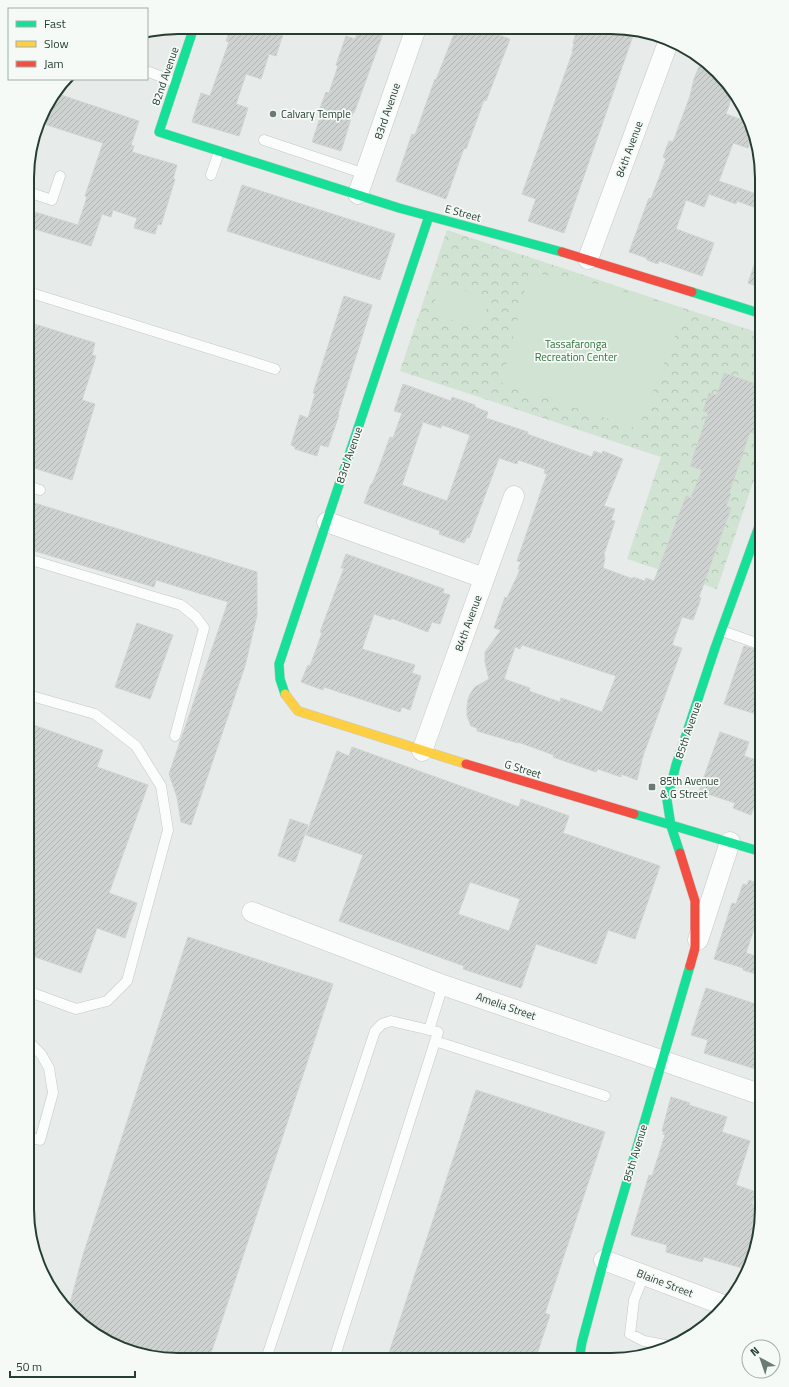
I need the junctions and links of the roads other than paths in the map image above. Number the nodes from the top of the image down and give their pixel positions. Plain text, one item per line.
1 (192, 34) edge
2 (414, 34) edge
3 (667, 45) edge
4 (148, 72) dead end
5 (175, 82) junction
6 (159, 132) joint
7 (264, 140) dead end
8 (219, 152) junction
9 (365, 174) junction
10 (211, 175) dead end
11 (60, 176) dead end
12 (34, 194) edge
13 (358, 194) junction
14 (429, 216) junction
15 (588, 259) junction
16 (34, 294) edge
17 (755, 312) edge
18 (274, 369) dead end
19 (34, 488) edge
20 (40, 490) dead end
21 (514, 496) dead end
22 (326, 522) junction
23 (755, 538) edge
24 (34, 561) edge
25 (484, 578) junction
26 (722, 631) junction
27 (755, 643) edge
28 (285, 695) joint
29 (34, 697) edge
30 (175, 736) dead end
31 (422, 751) junction
32 (671, 826) junction
33 (730, 842) junction
34 (755, 850) edge
35 (252, 912) dead end
36 (695, 948) junction
37 (443, 985) junction
38 (34, 994) edge
39 (429, 1030) junction
40 (435, 1041) junction
41 (34, 1047) edge
42 (663, 1061) junction
43 (755, 1093) edge
44 (605, 1096) dead end
45 (34, 1139) edge
46 (604, 1260) junction
47 (644, 1275) junction
48 (719, 1304) edge
49 (660, 1344) edge
50 (268, 1353) edge
51 (336, 1353) edge
52 (580, 1353) edge

1 - 5 street, 82nd Avenue
2 - 9 street, 83rd Avenue
3 - 15 street, 84th Avenue
4 - 5 lane
5 - 6 street, 82nd Avenue
6 - 8 street, E Street
7 - 9 lane
8 - 10 lane
8 - 13 street, E Street
9 - 13 street, 83rd Avenue
11 - 12 lane
13 - 14 street, E Street
14 - 15 street, E Street
14 - 22 street, 83rd Avenue
15 - 17 street, E Street
16 - 18 lane
19 - 20 lane
21 - 25 street, 84th Avenue
22 - 25 street
22 - 28 street, 83rd Avenue
23 - 26 street, 85th Avenue
24 - 30 lane
25 - 31 street, 84th Avenue
26 - 27 lane
26 - 32 street, 85th Avenue
28 - 31 street, G Street
29 - 38 lane
31 - 32 street, G Street
32 - 33 street, G Street
32 - 36 street, 85th Avenue
33 - 34 street, G Street
33 - 36 street, 85th Avenue
35 - 37 street, Amelia Street
36 - 42 street, 85th Avenue
37 - 39 lane
37 - 42 street, Amelia Street
39 - 40 lane
39 - 50 lane
40 - 44 lane
40 - 51 lane
41 - 45 lane
42 - 43 street, Amelia Street
42 - 46 street, 85th Avenue
46 - 47 street, Blaine Street
46 - 52 street, 85th Avenue
47 - 48 street, Blaine Street
47 - 49 lane

